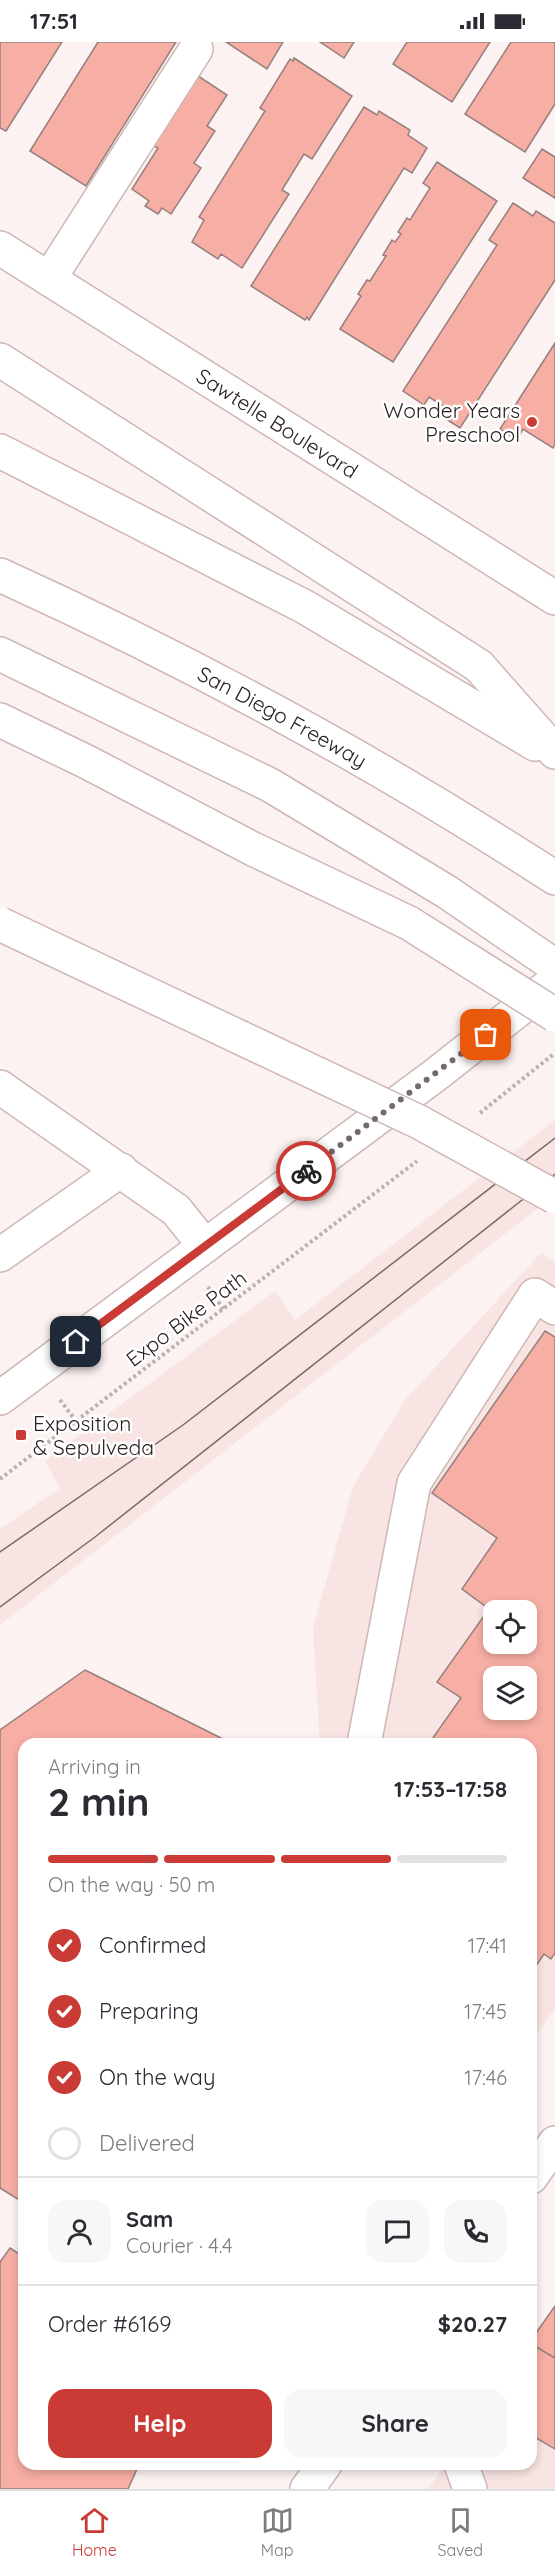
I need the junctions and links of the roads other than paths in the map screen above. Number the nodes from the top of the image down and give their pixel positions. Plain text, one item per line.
1 (196, 49) dead end
2 (0, 248) edge
3 (49, 279) junction
4 (0, 360) edge
5 (0, 451) edge
6 (0, 575) edge
7 (555, 598) edge
8 (0, 654) edge
9 (0, 720) edge
10 (555, 753) edge
11 (555, 878) edge
12 (0, 924) edge
13 (555, 966) edge
14 (555, 981) edge
15 (555, 1015) edge
16 (0, 1087) edge
17 (120, 1170) junction
18 (555, 1197) edge
19 (205, 1246) junction
20 (0, 1255) edge
21 (555, 1308) edge
22 (0, 1398) edge
23 (365, 1738) edge
24 (555, 2143) edge
25 (537, 2168) edge
26 (321, 2470) edge
27 (463, 2470) edge
28 (308, 2489) edge
29 (470, 2489) edge

1 - 3 main road
2 - 3 main road, Sawtelle Boulevard
3 - 7 main road, Sawtelle Boulevard
4 - 10 main road
5 - 10 main road
6 - 11 main road, San Diego Freeway
8 - 13 main road
9 - 15 main road, bridge
12 - 18 main road, bridge
14 - 19 main road
16 - 17 main road
17 - 19 main road
17 - 20 main road
19 - 22 main road
21 - 23 main road
24 - 25 main road
26 - 28 main road
27 - 29 main road

